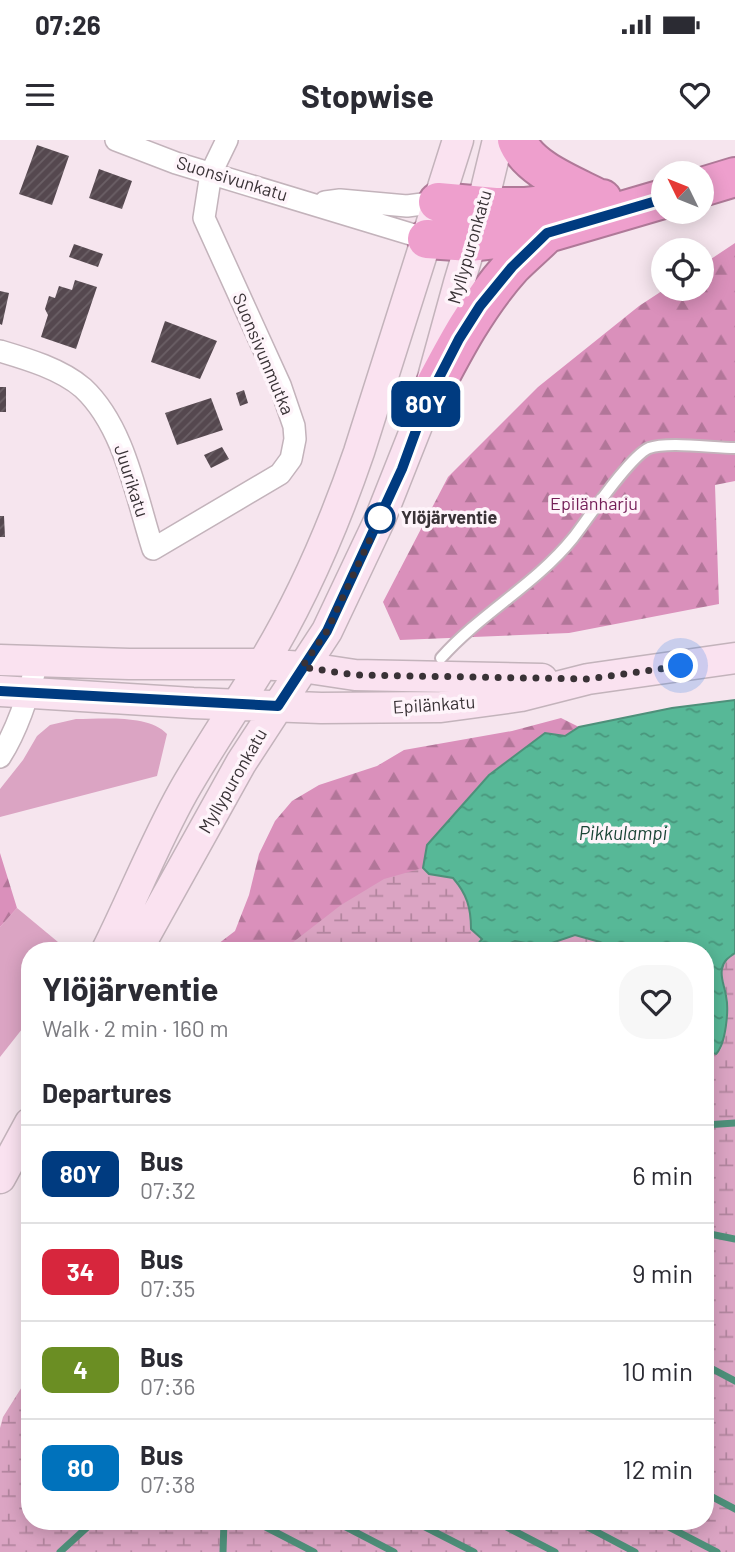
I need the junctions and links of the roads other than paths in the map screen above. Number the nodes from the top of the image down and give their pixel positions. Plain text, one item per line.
1 (116, 140) edge
2 (227, 140) edge
3 (458, 140) edge
4 (498, 140) edge
5 (517, 140) edge
6 (211, 173) junction
7 (735, 177) edge
8 (714, 183) edge
9 (651, 197) edge
10 (599, 199) junction
11 (651, 201) edge
12 (439, 202) junction
13 (309, 203) junction
14 (482, 206) junction
15 (547, 233) junction
16 (427, 239) junction
17 (471, 242) junction
18 (0, 351) edge
19 (426, 403) junction
20 (735, 448) edge
21 (153, 549) joint
22 (441, 658) dead end
23 (735, 658) edge
24 (0, 660) edge
25 (38, 660) junction
26 (262, 664) junction
27 (302, 667) junction
28 (588, 679) junction
29 (14, 692) edge
30 (235, 705) junction
31 (278, 706) junction
32 (0, 757) edge
33 (111, 942) edge
34 (141, 942) edge
35 (21, 1139) edge
36 (0, 1178) edge

1 - 6 street, Suonsivunkatu
2 - 6 street, Suonsivunmutka
3 - 12 main road, Myllypuronkatu
4 - 14 main road, Myllypuronkatu
5 - 10 highway
6 - 13 street, Suonsivunkatu
6 - 21 street, Suonsivunmutka
7 - 8 highway
9 - 10 highway
10 - 14 highway
11 - 15 highway
12 - 13 street, Suonsivunkatu
12 - 14 highway
12 - 16 main road, Myllypuronkatu
13 - 16 street, Suonsivunkatu
14 - 17 main road, Myllypuronkatu
15 - 17 highway
15 - 19 highway
16 - 17 highway
16 - 26 main road, Myllypuronkatu
17 - 19 main road, Myllypuronkatu
18 - 21 street, Juurikatu
19 - 27 main road, Myllypuronkatu
20 - 22 lane
23 - 28 main road, Epilänkatu
24 - 25 main road
25 - 26 main road
25 - 29 street
26 - 27 main road
26 - 30 main road, Myllypuronkatu
27 - 28 main road, Epilänkatu
27 - 31 main road, Myllypuronkatu
28 - 31 main road, Epilänkatu
29 - 30 main road
29 - 32 street
30 - 31 main road
30 - 33 main road, Myllypuronkatu
31 - 34 main road, Myllypuronkatu
35 - 36 main road

